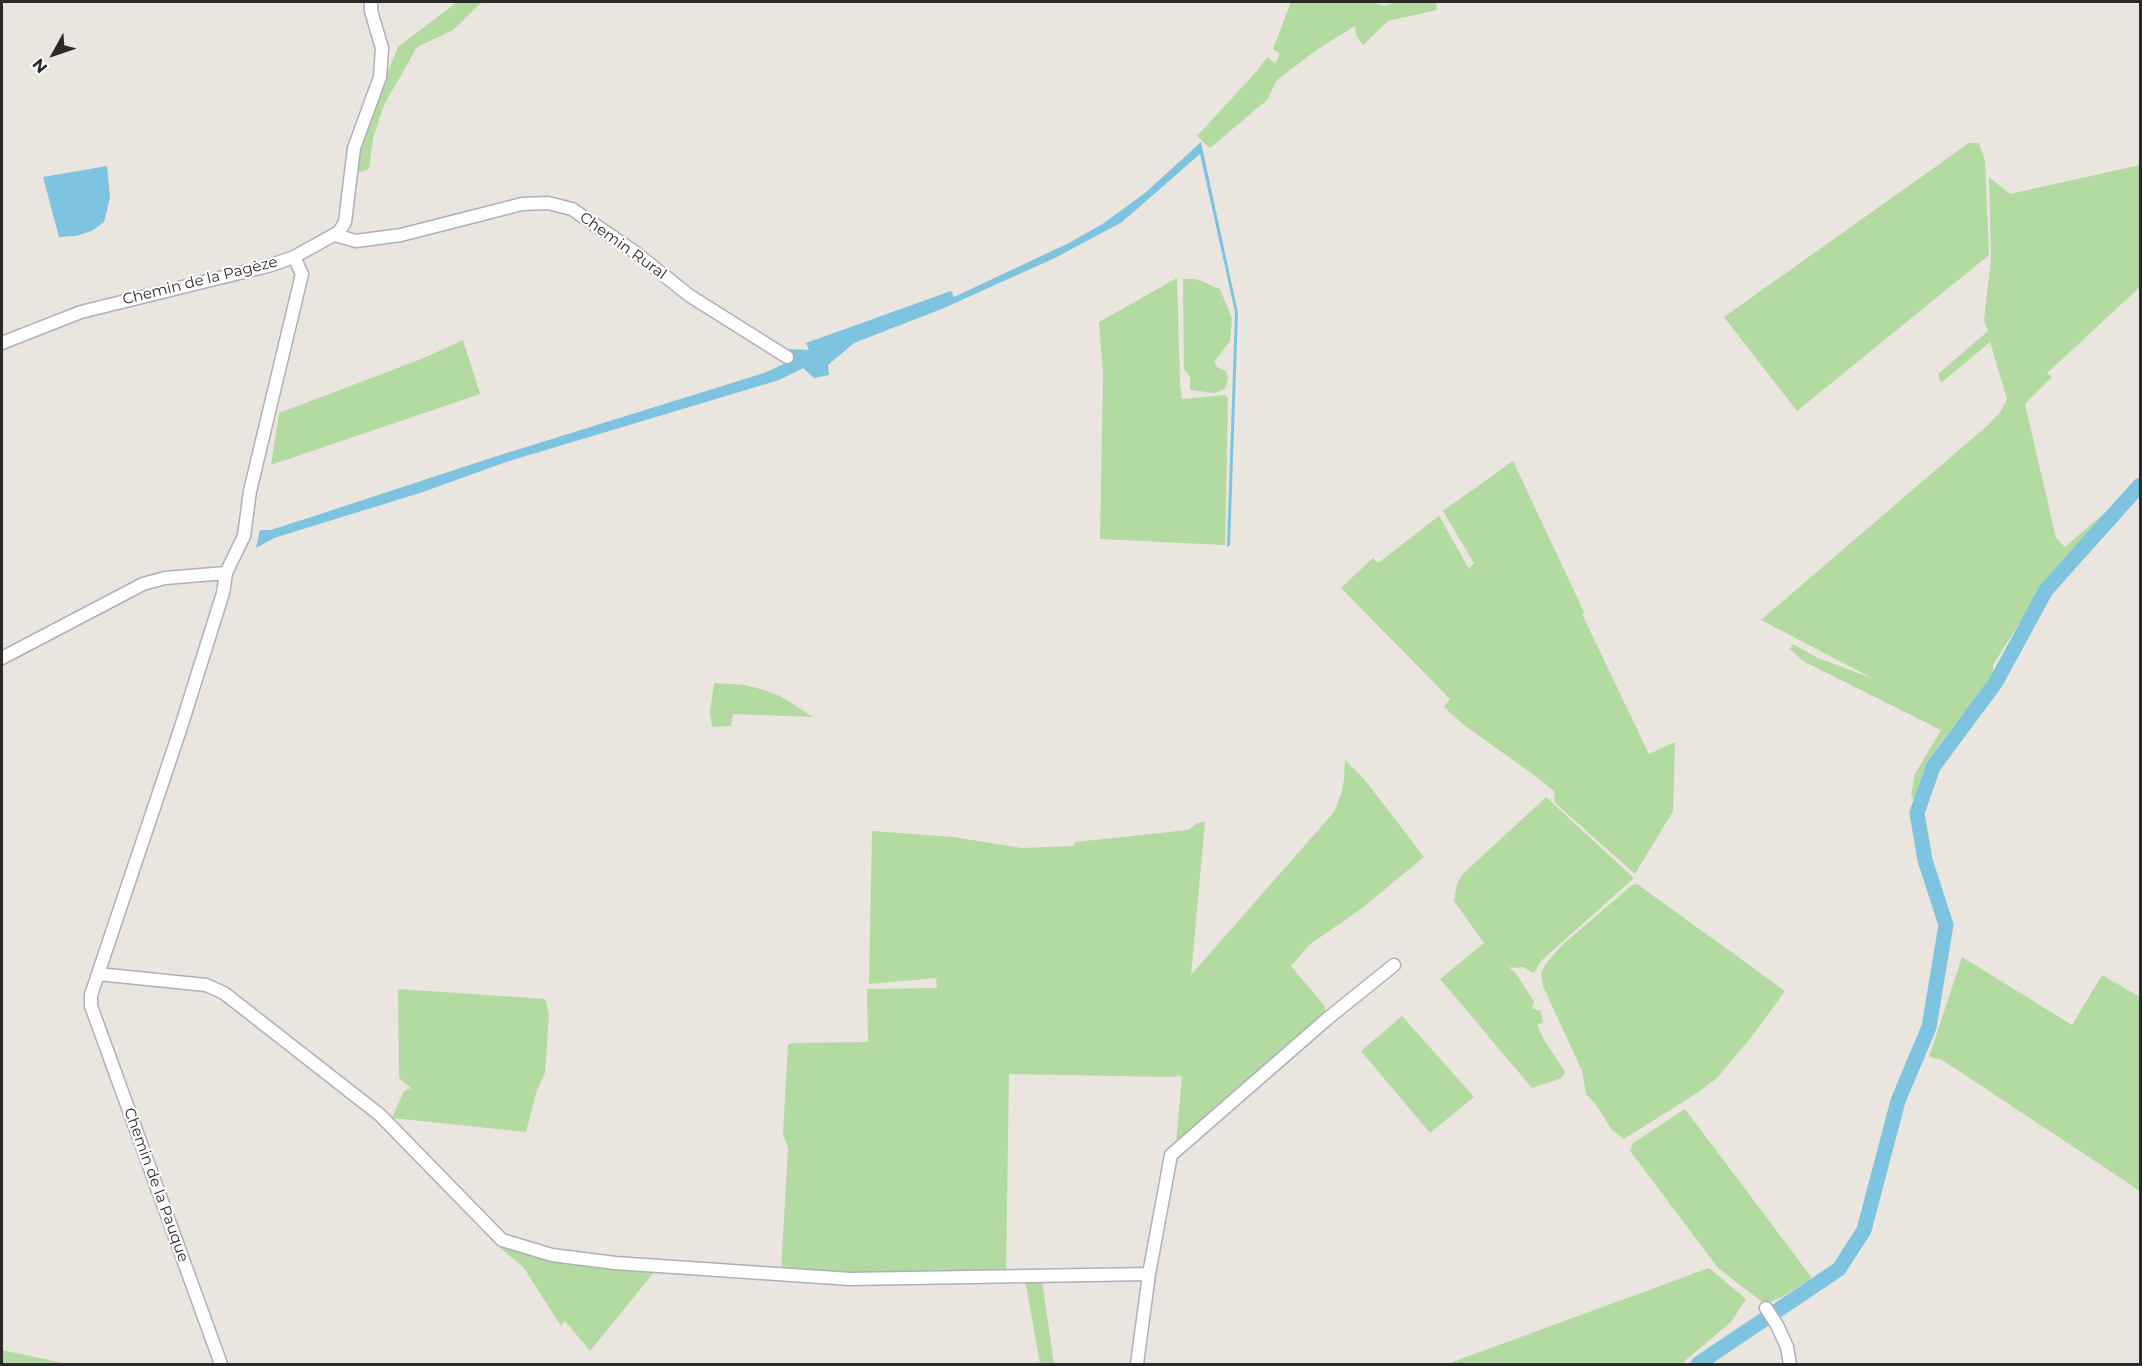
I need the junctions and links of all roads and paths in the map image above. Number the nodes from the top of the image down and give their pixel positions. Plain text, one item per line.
1 (371, 2) edge
2 (335, 235) junction
3 (294, 257) junction
4 (2, 343) edge
5 (787, 357) dead end
6 (226, 573) junction
7 (2, 658) edge
8 (1394, 965) dead end
9 (98, 974) junction
10 (1149, 1274) junction
11 (1766, 1308) dead end
12 (221, 1365) edge
13 (1137, 1365) edge
14 (1790, 1365) edge

1 - 2 street
2 - 3 street, Chemin de la Pagèze
2 - 5 street, Chemin Rural
3 - 4 street, Chemin de la Pagèze
3 - 6 street
6 - 7 street
6 - 9 street
8 - 10 street
9 - 10 street
9 - 12 street, Chemin de la Pauque
10 - 13 street
11 - 14 street

